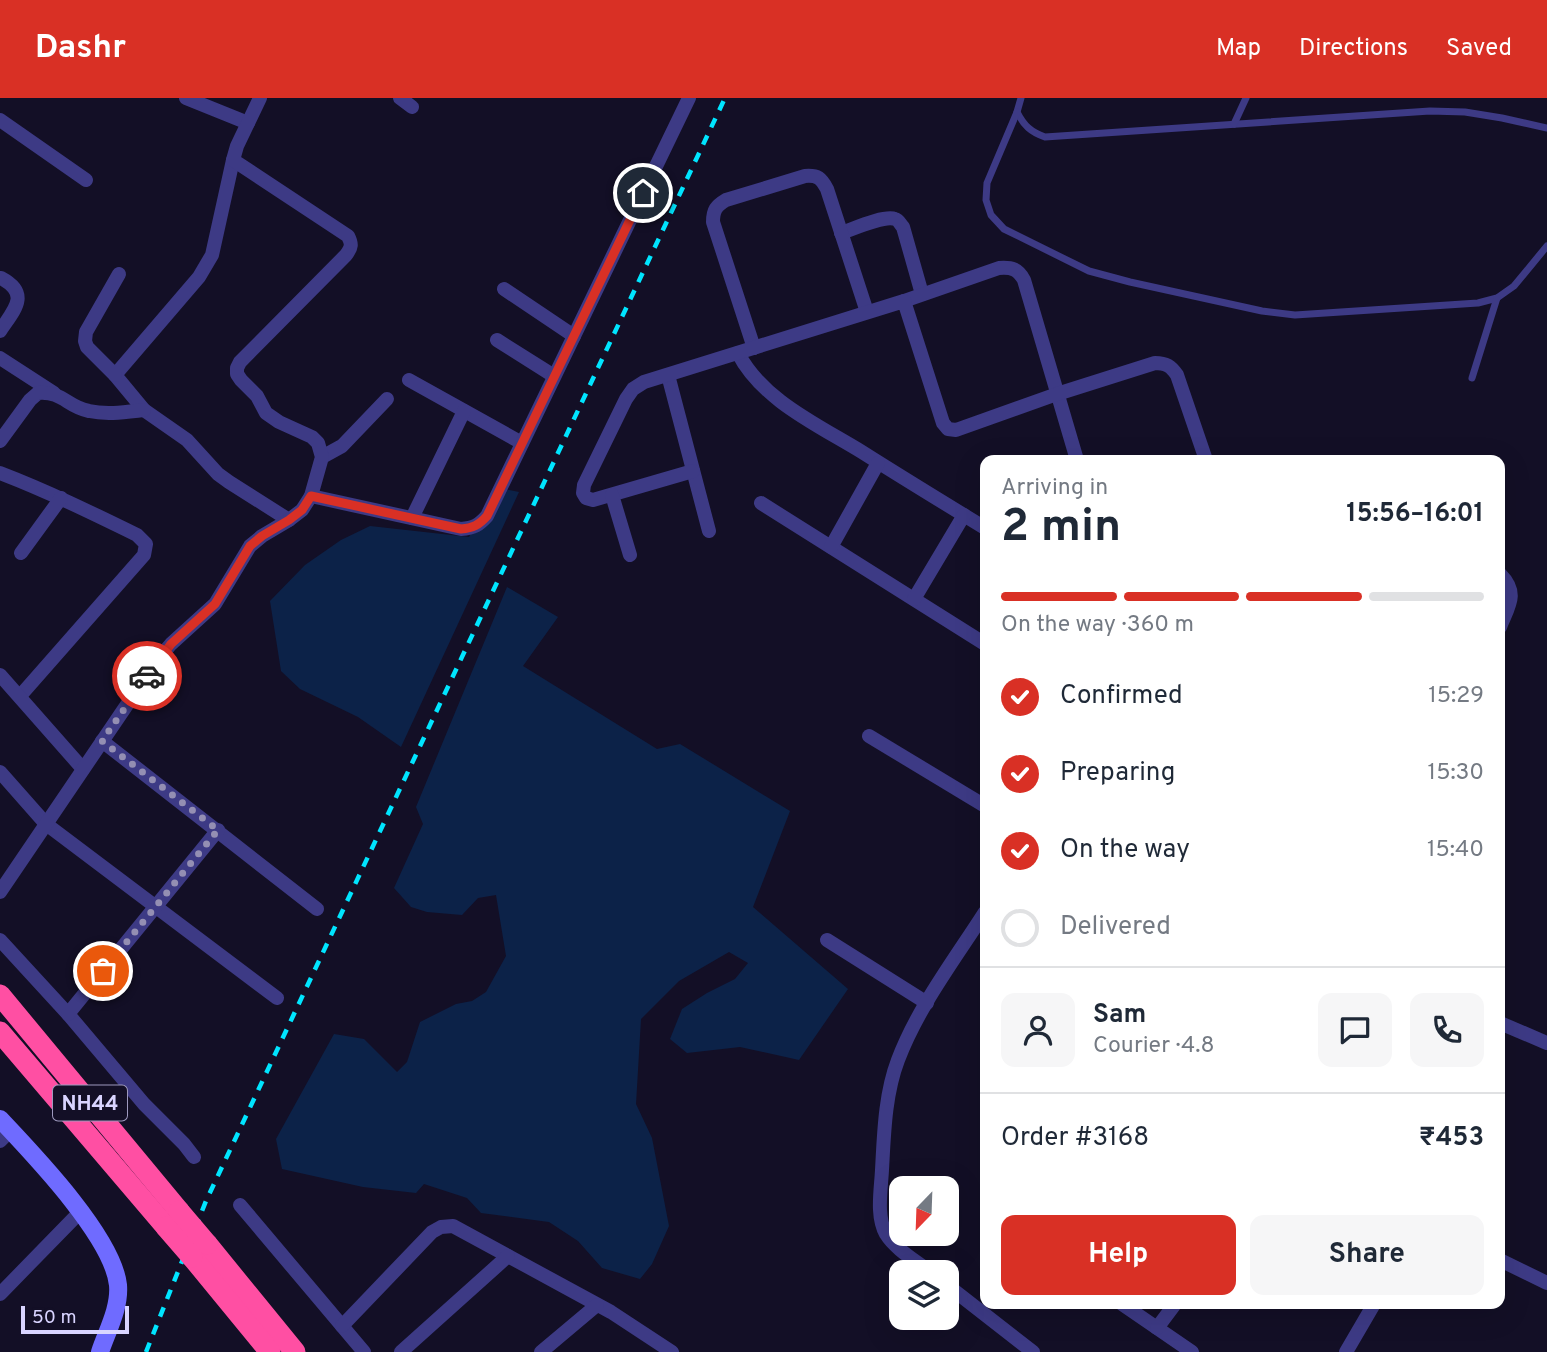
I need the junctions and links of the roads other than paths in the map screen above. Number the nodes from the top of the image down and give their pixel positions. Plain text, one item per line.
1 (186, 98) edge
2 (260, 98) edge
3 (400, 98) edge
4 (689, 98) edge
5 (1021, 98) edge
6 (1246, 98) edge
7 (412, 107) dead end
8 (1017, 112) junction
9 (0, 120) edge
10 (248, 123) junction
11 (1234, 124) junction
12 (1547, 128) edge
13 (233, 160) junction
14 (86, 180) dead end
15 (841, 233) junction
16 (1547, 246) edge
17 (119, 274) dead end
18 (1, 278) edge
19 (504, 289) dead end
20 (922, 294) junction
21 (1497, 298) junction
22 (904, 301) junction
23 (867, 312) junction
24 (0, 331) edge
25 (574, 336) junction
26 (496, 340) dead end
27 (754, 348) junction
28 (738, 353) junction
29 (0, 358) edge
30 (668, 374) junction
31 (116, 375) junction
32 (554, 376) junction
33 (1472, 378) dead end
34 (409, 380) dead end
35 (54, 393) junction
36 (1058, 394) junction
37 (387, 399) dead end
38 (144, 410) junction
39 (464, 411) junction
40 (0, 440) edge
41 (522, 443) junction
42 (1076, 455) edge
43 (1204, 455) edge
44 (322, 457) junction
45 (878, 463) junction
46 (693, 471) junction
47 (0, 473) edge
48 (612, 495) junction
49 (311, 496) junction
50 (61, 498) junction
51 (761, 503) dead end
52 (964, 515) junction
53 (412, 518) junction
54 (289, 520) junction
55 (980, 525) edge
56 (709, 531) dead end
57 (831, 547) junction
58 (21, 553) dead end
59 (630, 555) dead end
60 (1505, 579) edge
61 (914, 600) junction
62 (1505, 615) edge
63 (980, 642) edge
64 (0, 675) edge
65 (20, 696) junction
66 (869, 736) dead end
67 (102, 741) junction
68 (83, 768) junction
69 (0, 772) edge
70 (980, 803) edge
71 (46, 824) junction
72 (218, 830) junction
73 (0, 892) edge
74 (155, 907) junction
75 (317, 909) dead end
76 (980, 920) edge
77 (0, 940) edge
78 (827, 940) dead end
79 (0, 995) edge
80 (277, 998) dead end
81 (927, 1003) junction
82 (68, 1014) junction
83 (1505, 1025) edge
84 (0, 1032) edge
85 (1547, 1043) edge
86 (4, 1130) edge
87 (194, 1157) dead end
88 (240, 1205) dead end
89 (81, 1211) junction
90 (173, 1219) junction
91 (199, 1251) junction
92 (508, 1256) junction
93 (915, 1260) edge
94 (1505, 1262) edge
95 (1547, 1283) edge
96 (0, 1294) edge
97 (959, 1294) edge
98 (597, 1305) junction
99 (1129, 1309) edge
100 (1171, 1309) edge
101 (1371, 1309) edge
102 (342, 1326) junction
103 (1157, 1328) junction
104 (100, 1352) edge
105 (270, 1352) edge
106 (295, 1352) edge
107 (364, 1352) edge
108 (401, 1352) edge
109 (541, 1352) edge
110 (672, 1352) edge
111 (1033, 1352) edge
112 (1192, 1352) edge
113 (1346, 1352) edge

1 - 10 street
2 - 10 street
3 - 7 street
4 - 25 street
5 - 8 lane
6 - 11 lane
8 - 11 lane
8 - 21 lane
9 - 14 street
10 - 13 street
11 - 12 lane
13 - 31 street
13 - 44 street
15 - 20 street
15 - 23 street
15 - 27 street
16 - 21 lane
17 - 31 street
18 - 24 street
19 - 25 street
20 - 22 street
20 - 36 street
21 - 33 lane
22 - 23 street
22 - 36 street
23 - 27 street
25 - 32 street
26 - 32 street
27 - 28 street
28 - 30 street
28 - 45 street
29 - 35 street
30 - 46 street
30 - 48 street
31 - 38 street
32 - 41 street
34 - 39 street
35 - 38 street
35 - 40 street
36 - 42 street
36 - 43 street
37 - 44 street
38 - 54 street
39 - 41 street
39 - 53 street
41 - 53 street
44 - 49 street
45 - 52 street
45 - 57 street
46 - 48 street
46 - 56 street
47 - 50 street
48 - 59 street
49 - 53 street
49 - 54 street
50 - 58 street
50 - 65 street
51 - 57 street
52 - 55 street
52 - 61 street
54 - 67 street
57 - 61 street
60 - 62 street
61 - 63 street
64 - 65 street
65 - 68 street
66 - 70 street
67 - 68 street
67 - 72 street
68 - 71 street
69 - 71 street
71 - 73 street
71 - 74 street
72 - 74 street
72 - 75 street
74 - 80 street
74 - 82 street
76 - 81 street
77 - 82 street
78 - 81 street
79 - 90 highway, NH44
81 - 93 street
82 - 87 street
83 - 85 street
84 - 90 highway, NH44
86 - 89 street
88 - 102 street
89 - 96 street
89 - 104 street
90 - 91 highway, NH44, bridge
91 - 105 highway, NH44
91 - 106 highway, NH44
92 - 98 street
92 - 102 street
92 - 108 street
94 - 95 street
97 - 111 street
98 - 109 street
98 - 110 street
99 - 103 street
100 - 103 street
101 - 113 street
102 - 107 street
103 - 112 street

